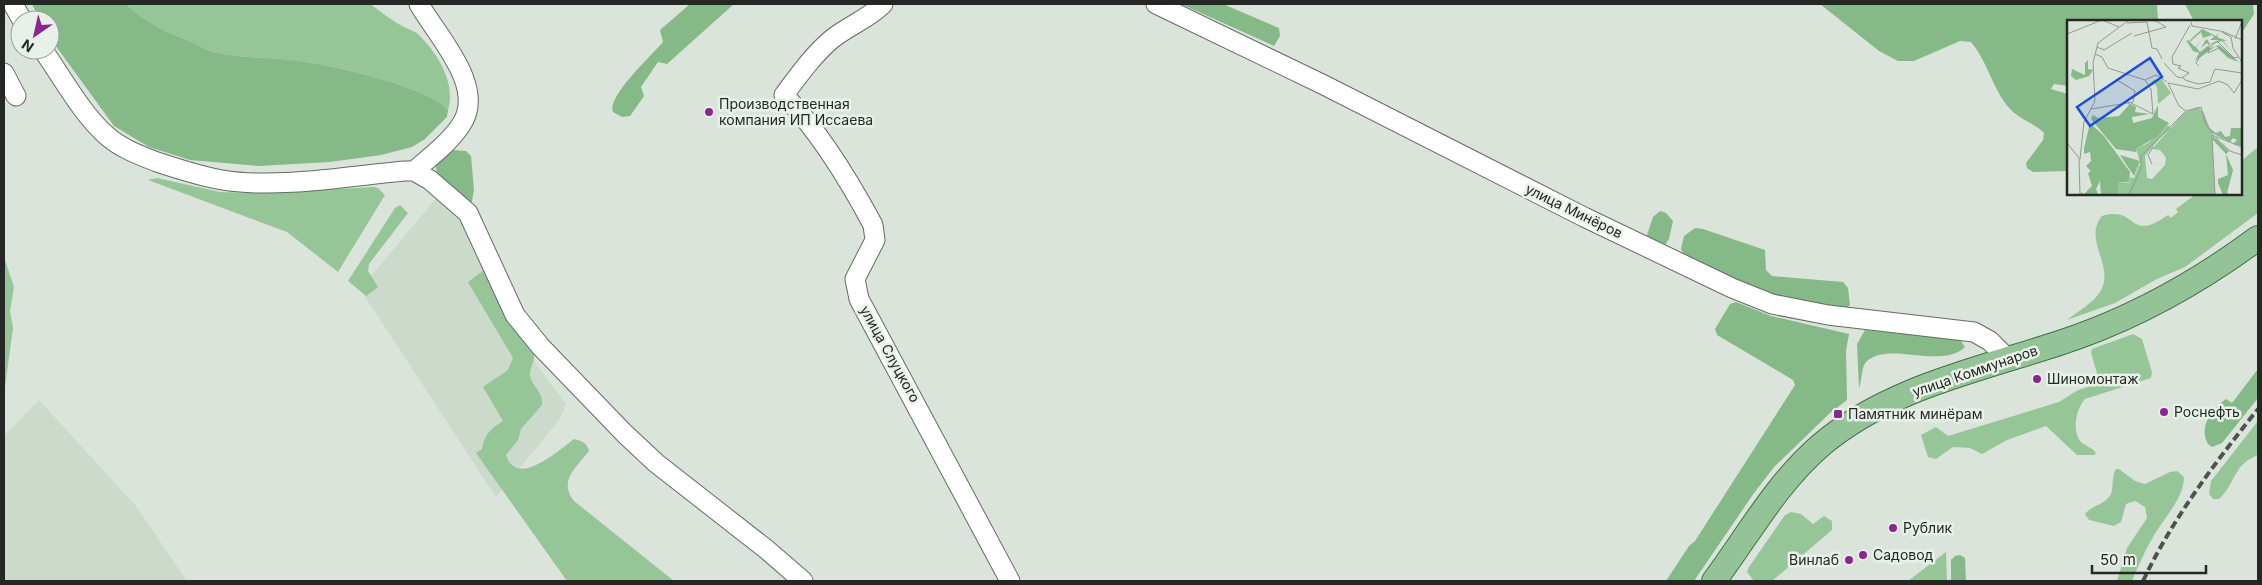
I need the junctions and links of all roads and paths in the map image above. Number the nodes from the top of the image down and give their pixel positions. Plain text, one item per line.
1 (419, 4) edge
2 (883, 4) edge
3 (1156, 4) edge
4 (50, 60) edge
5 (4, 73) edge
6 (16, 96) dead end
7 (414, 171) junction
8 (2258, 238) edge
9 (2008, 359) junction
10 (803, 581) edge
11 (1010, 581) edge
12 (1714, 581) edge

1 - 7 street
2 - 11 street, улица Слуцкого
3 - 9 street, улица Минёров
4 - 7 street
5 - 6 street
7 - 10 street
8 - 9 main road, улица Коммунаров
9 - 12 main road, улица Коммунаров

